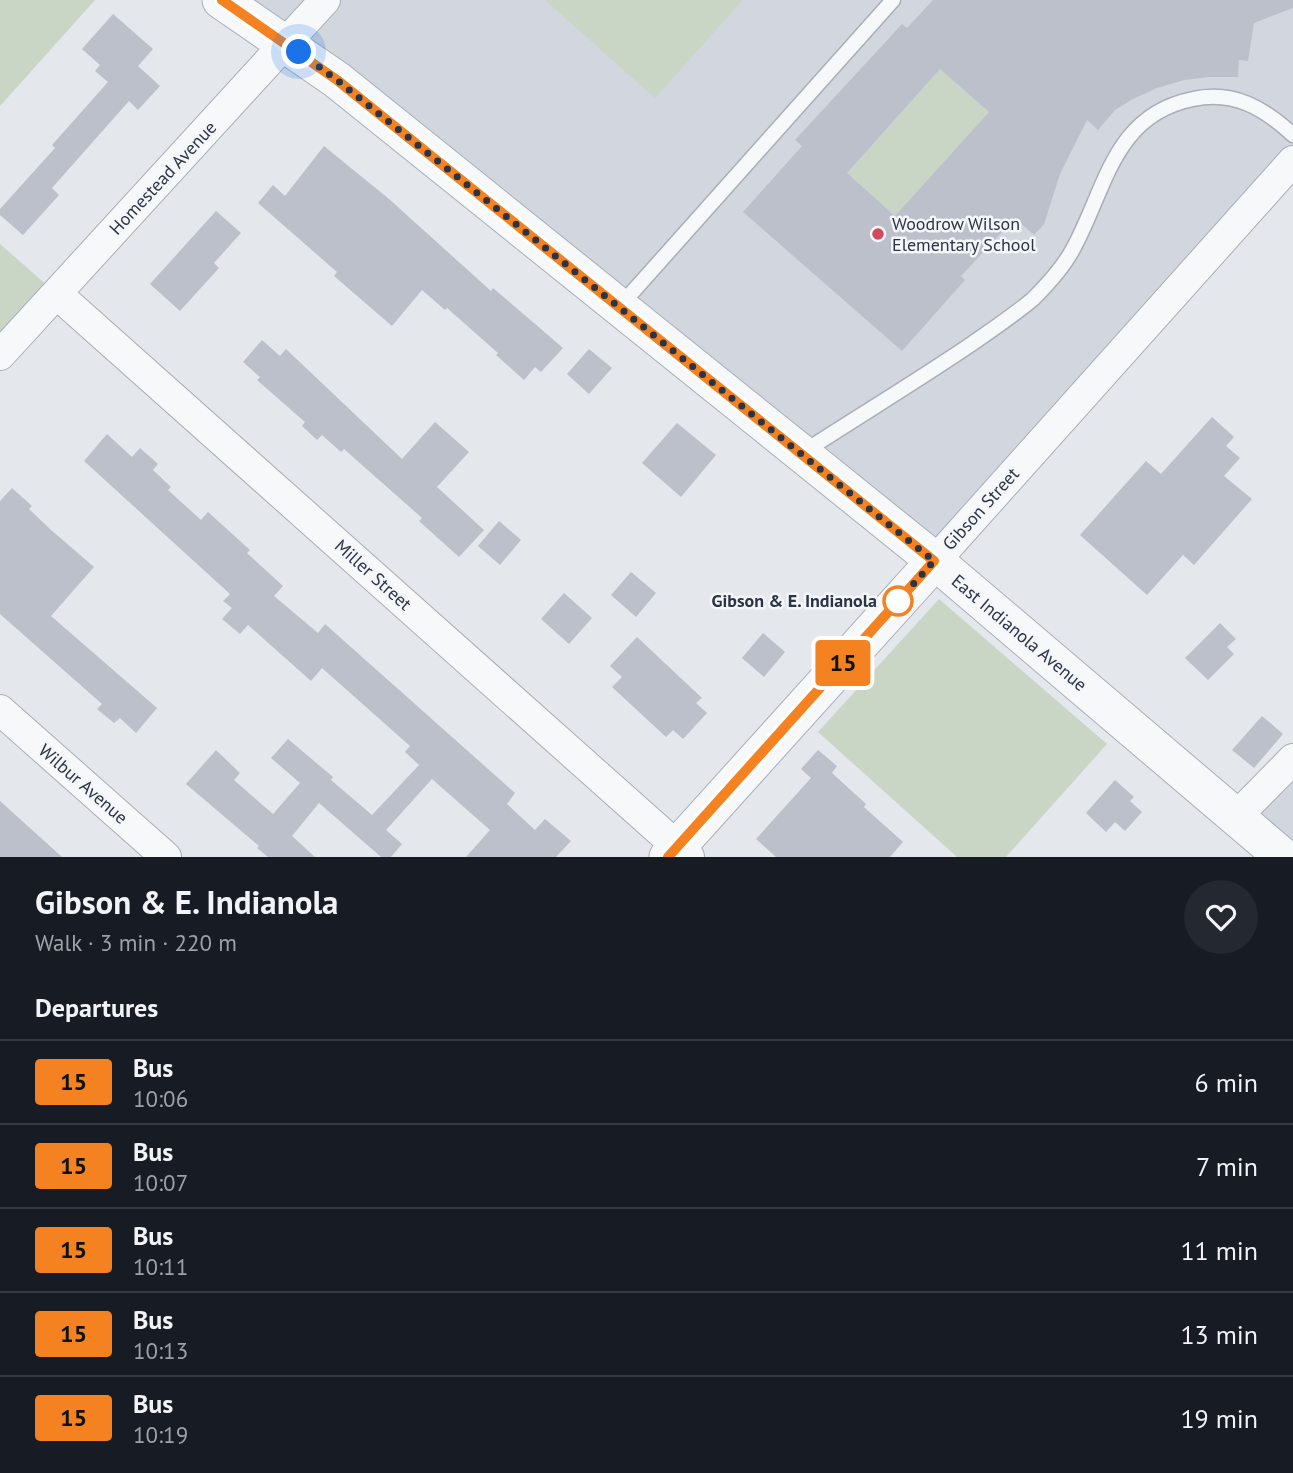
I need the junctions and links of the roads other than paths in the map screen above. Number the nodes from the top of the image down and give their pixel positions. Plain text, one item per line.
1 (221, 0) edge
2 (325, 0) edge
3 (893, 0) edge
4 (286, 43) junction
5 (1293, 135) edge
6 (1293, 161) edge
7 (57, 293) junction
8 (619, 307) junction
9 (0, 355) edge
10 (801, 453) junction
11 (934, 561) junction
12 (0, 710) edge
13 (1293, 759) edge
14 (1236, 817) junction
15 (678, 854) edge
16 (166, 857) edge
17 (1283, 857) edge

1 - 4 street, East Indianola Avenue
2 - 4 street, Homestead Avenue
3 - 8 lane
4 - 7 street, Homestead Avenue
4 - 8 street, East Indianola Avenue
5 - 10 lane
6 - 11 street, Gibson Street
7 - 9 street, Homestead Avenue
7 - 15 street, Miller Street
8 - 10 street, East Indianola Avenue
10 - 11 street, East Indianola Avenue
11 - 14 street, East Indianola Avenue
11 - 15 street, Gibson Street
12 - 16 street, Wilbur Avenue
13 - 14 street
14 - 17 street, East Indianola Avenue

